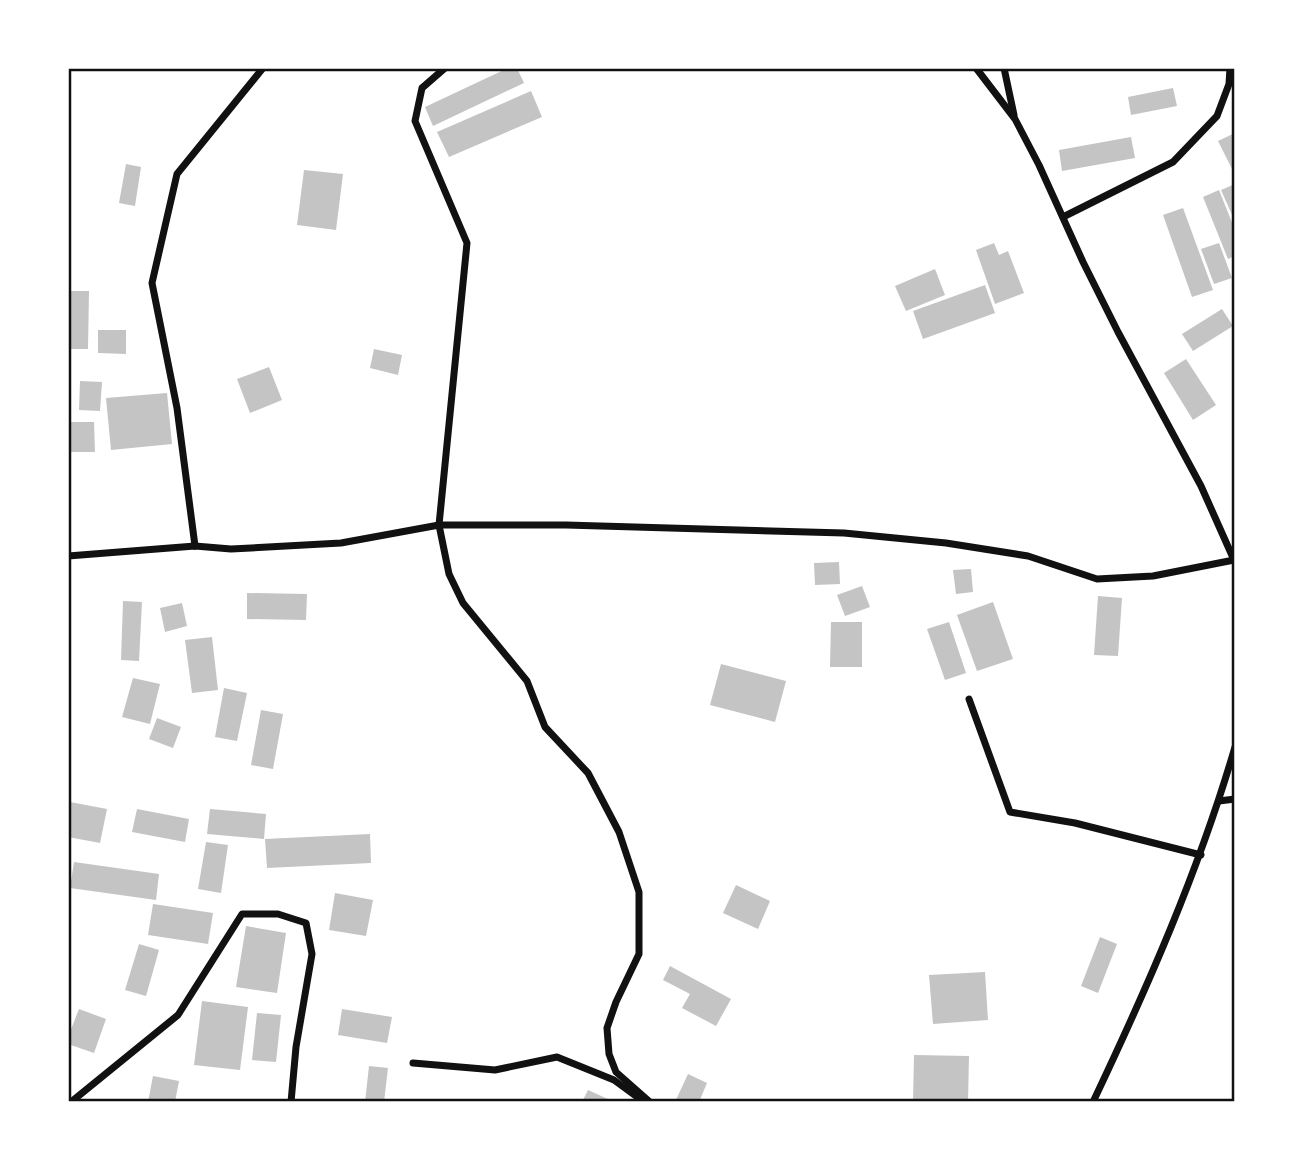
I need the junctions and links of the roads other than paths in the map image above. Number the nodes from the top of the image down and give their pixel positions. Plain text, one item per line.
1 (263, 68) edge
2 (445, 68) edge
3 (975, 68) edge
4 (1004, 68) edge
5 (1230, 68) edge
6 (1015, 120) junction
7 (1063, 217) junction
8 (439, 525) junction
9 (194, 546) junction
10 (68, 555) edge
11 (1234, 560) edge
12 (968, 699) dead end
13 (1235, 747) edge
14 (1235, 799) edge
15 (1219, 801) junction
16 (1200, 855) junction
17 (413, 1063) dead end
18 (71, 1102) edge
19 (291, 1102) edge
20 (644, 1102) edge
21 (650, 1102) edge
22 (1093, 1102) edge

1 - 9 street
2 - 8 street
3 - 6 street
4 - 6 street
5 - 7 street
6 - 7 street
7 - 11 street
8 - 9 street
8 - 11 street
8 - 21 street
9 - 10 street
12 - 16 street
13 - 15 street
14 - 15 street
15 - 16 street
16 - 22 street
17 - 20 street
18 - 19 street

